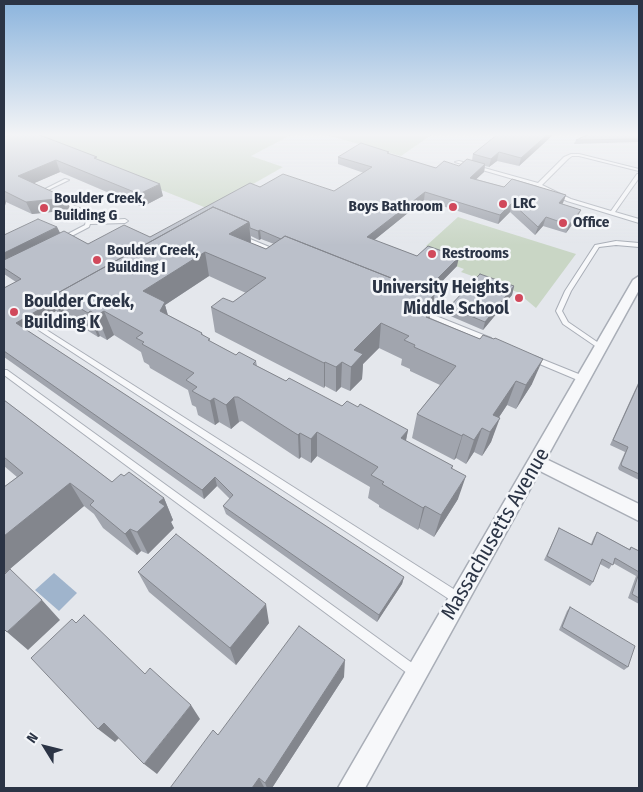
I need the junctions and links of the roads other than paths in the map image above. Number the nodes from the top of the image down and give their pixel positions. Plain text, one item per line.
1 (489, 171) edge
2 (553, 171) edge
3 (639, 175) edge
4 (67, 180) dead end
5 (539, 185) junction
6 (612, 213) junction
7 (125, 221) dead end
8 (639, 221) edge
9 (88, 223) junction
10 (234, 234) edge
11 (58, 241) edge
12 (639, 245) edge
13 (290, 257) edge
14 (639, 280) edge
15 (82, 304) edge
16 (409, 307) edge
17 (500, 345) edge
18 (601, 348) junction
19 (528, 356) edge
20 (4, 372) edge
21 (583, 379) junction
22 (537, 462) junction
23 (639, 513) edge
24 (459, 599) junction
25 (417, 673) junction
26 (351, 788) edge

1 - 5 lane
2 - 5 lane
3 - 6 lane
4 - 9 lane
5 - 6 lane
6 - 8 lane
7 - 9 lane
9 - 11 lane
10 - 13 lane
12 - 18 lane
14 - 18 street, Massachusetts Avenue
15 - 24 lane
16 - 17 lane
18 - 21 street, Massachusetts Avenue
19 - 21 lane
20 - 25 lane
21 - 22 street, Massachusetts Avenue
22 - 23 street
22 - 24 street, Massachusetts Avenue
24 - 25 street, Massachusetts Avenue
25 - 26 street, Massachusetts Avenue

